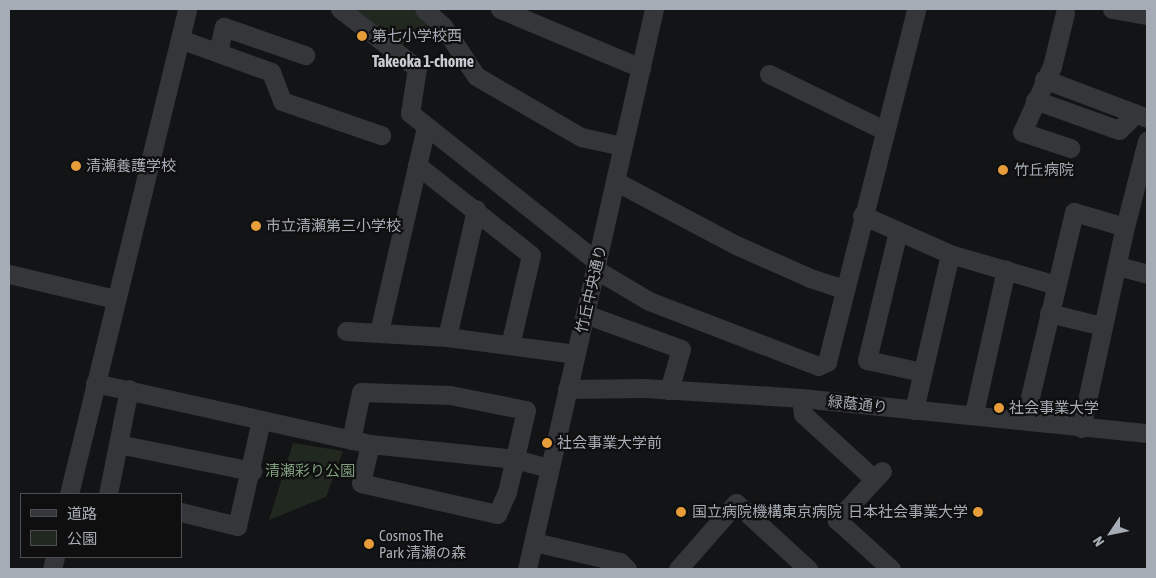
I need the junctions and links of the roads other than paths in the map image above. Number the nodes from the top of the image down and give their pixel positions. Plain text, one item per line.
1 (187, 9) edge
2 (340, 9) edge
3 (424, 9) edge
4 (500, 9) edge
5 (654, 9) edge
6 (916, 9) edge
7 (1112, 9) edge
8 (1065, 13) dead end
9 (1147, 15) edge
10 (180, 39) junction
11 (218, 52) junction
12 (305, 55) dead end
13 (641, 68) junction
14 (770, 74) dead end
15 (1044, 79) junction
16 (1035, 100) junction
17 (1141, 116) edge
18 (426, 126) junction
19 (884, 130) junction
20 (381, 135) dead end
21 (1147, 141) edge
22 (622, 146) junction
23 (1070, 148) dead end
24 (417, 165) junction
25 (615, 181) junction
26 (476, 209) junction
27 (862, 215) junction
28 (1125, 227) junction
29 (898, 231) junction
30 (950, 254) junction
31 (596, 266) junction
32 (1118, 266) junction
33 (1006, 270) junction
34 (9, 274) edge
35 (1147, 274) edge
36 (1056, 285) junction
37 (844, 289) junction
38 (115, 299) junction
39 (1048, 313) junction
40 (585, 314) junction
41 (1102, 326) junction
42 (346, 331) dead end
43 (379, 332) junction
44 (447, 337) junction
45 (510, 345) junction
46 (576, 354) junction
47 (922, 372) junction
48 (94, 383) junction
49 (129, 389) junction
50 (567, 390) junction
51 (668, 390) junction
52 (801, 398) junction
53 (914, 410) junction
54 (974, 413) junction
55 (1025, 418) junction
56 (261, 420) junction
57 (1081, 428) junction
58 (1147, 433) edge
59 (351, 440) junction
60 (118, 444) junction
61 (370, 444) junction
62 (515, 459) junction
63 (549, 468) junction
64 (252, 471) junction
65 (69, 493) edge
66 (108, 493) edge
67 (182, 512) edge
68 (534, 542) junction
69 (527, 569) edge
70 (627, 569) edge
71 (678, 569) edge
72 (808, 569) edge
73 (891, 569) edge

1 - 10 street
2 - 18 street
3 - 22 street
4 - 13 street
5 - 13 street, 竹丘中央通り
6 - 19 street
7 - 9 street
8 - 15 street
10 - 11 street
10 - 38 street
11 - 12 street
11 - 20 street
13 - 22 street, 竹丘中央通り
14 - 19 street
15 - 16 street
15 - 17 street
16 - 17 street
16 - 23 street
18 - 24 street
18 - 31 street
19 - 27 street
21 - 28 street
22 - 25 street, 竹丘中央通り
24 - 26 street
24 - 43 street
25 - 31 street, 竹丘中央通り
25 - 37 street
26 - 44 street
26 - 45 street
27 - 29 street
27 - 37 street
28 - 32 street
28 - 36 street
29 - 30 street
29 - 47 street
30 - 33 street
30 - 47 street
31 - 37 street
31 - 40 street, 竹丘中央通り
32 - 35 street
32 - 41 street
33 - 36 street
33 - 54 street
34 - 38 street
36 - 39 street
38 - 48 street
39 - 41 street
39 - 55 street
40 - 46 street, 竹丘中央通り
40 - 51 street
41 - 57 street
42 - 43 street
43 - 44 street
44 - 45 street
45 - 46 street
46 - 50 street, 竹丘中央通り
47 - 53 street
48 - 49 street
48 - 65 street
49 - 56 street
49 - 60 street
50 - 51 street, 緑蔭通り
50 - 63 street, 竹丘中央通り
51 - 52 street, 緑蔭通り
52 - 53 street, 緑蔭通り
52 - 73 street
53 - 54 street, 緑蔭通り
54 - 55 street, 緑蔭通り
55 - 57 street, 緑蔭通り
56 - 59 street
56 - 64 street
57 - 58 street, 緑蔭通り
59 - 61 street
59 - 62 street
60 - 64 street
60 - 66 street
61 - 62 street
61 - 62 street
62 - 63 street
63 - 68 street, 竹丘中央通り
64 - 67 street
68 - 69 street, 竹丘中央通り
68 - 70 street
71 - 72 street

